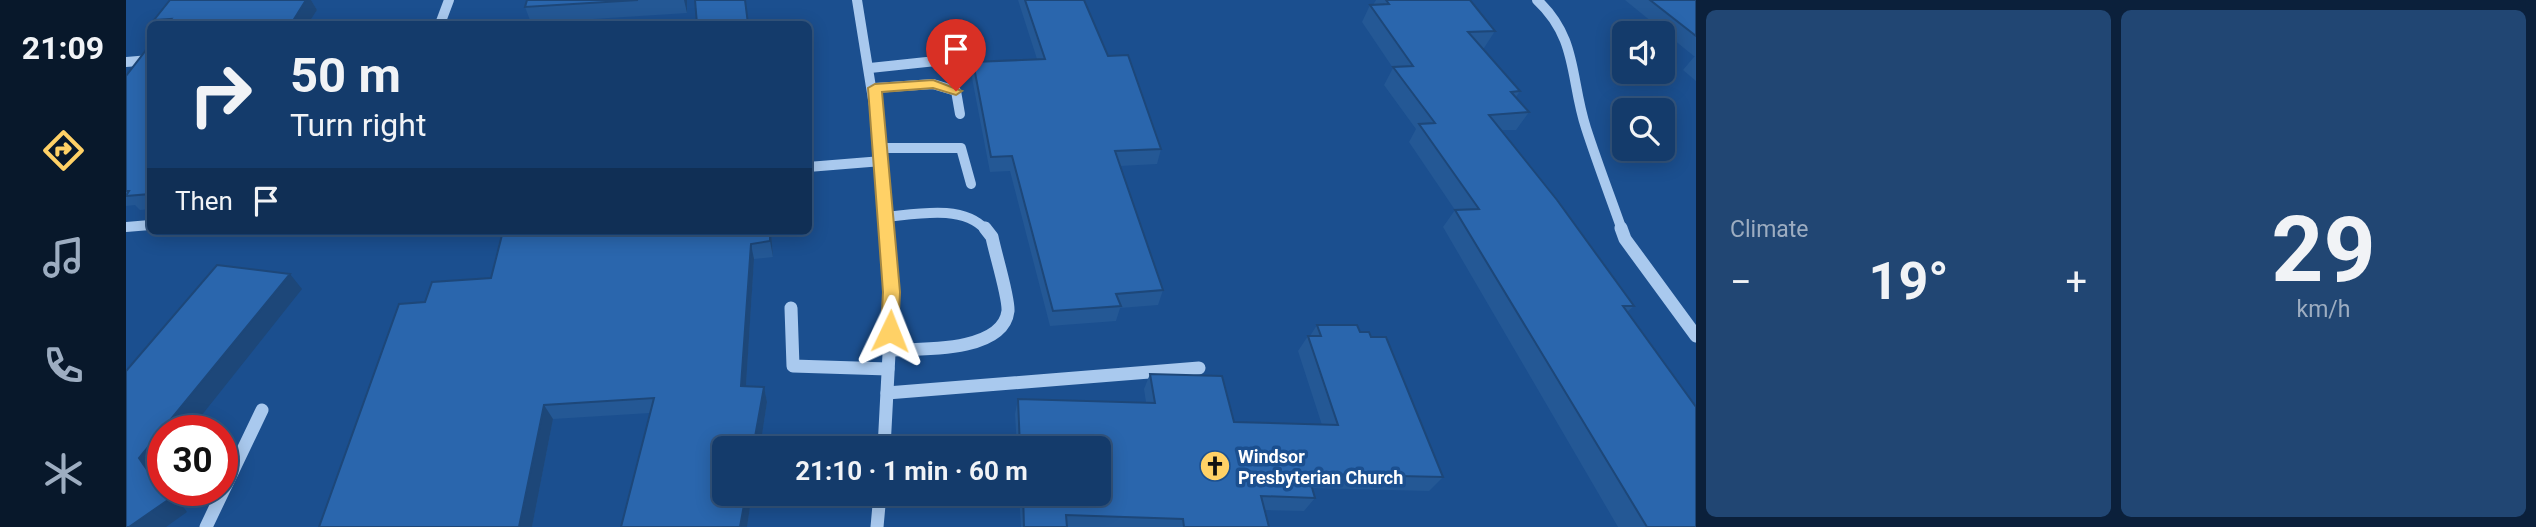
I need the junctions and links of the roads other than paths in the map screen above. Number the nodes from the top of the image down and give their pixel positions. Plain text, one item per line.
1 (449, 0) edge
2 (857, 0) edge
3 (1537, 0) edge
4 (441, 21) edge
5 (147, 60) edge
6 (936, 61) dead end
7 (126, 62) edge
8 (870, 68) junction
9 (875, 88) junction
10 (960, 114) dead end
11 (881, 154) junction
12 (812, 166) edge
13 (971, 184) dead end
14 (886, 217) junction
15 (147, 225) edge
16 (126, 227) edge
17 (790, 308) dead end
18 (1693, 329) edge
19 (889, 350) junction
20 (1199, 368) dead end
21 (888, 369) junction
22 (887, 393) junction
23 (262, 410) dead end
24 (885, 436) edge
25 (879, 506) edge
26 (206, 527) edge
27 (877, 527) edge

1 - 4 street
2 - 8 street
3 - 18 street
5 - 7 street
6 - 8 street
8 - 9 street
9 - 10 street
9 - 11 street
11 - 12 street
11 - 13 street
11 - 14 street
14 - 19 street
14 - 19 street
15 - 16 street
17 - 21 street
19 - 21 street
20 - 22 street
21 - 22 street
22 - 24 street
23 - 26 street
25 - 27 street

